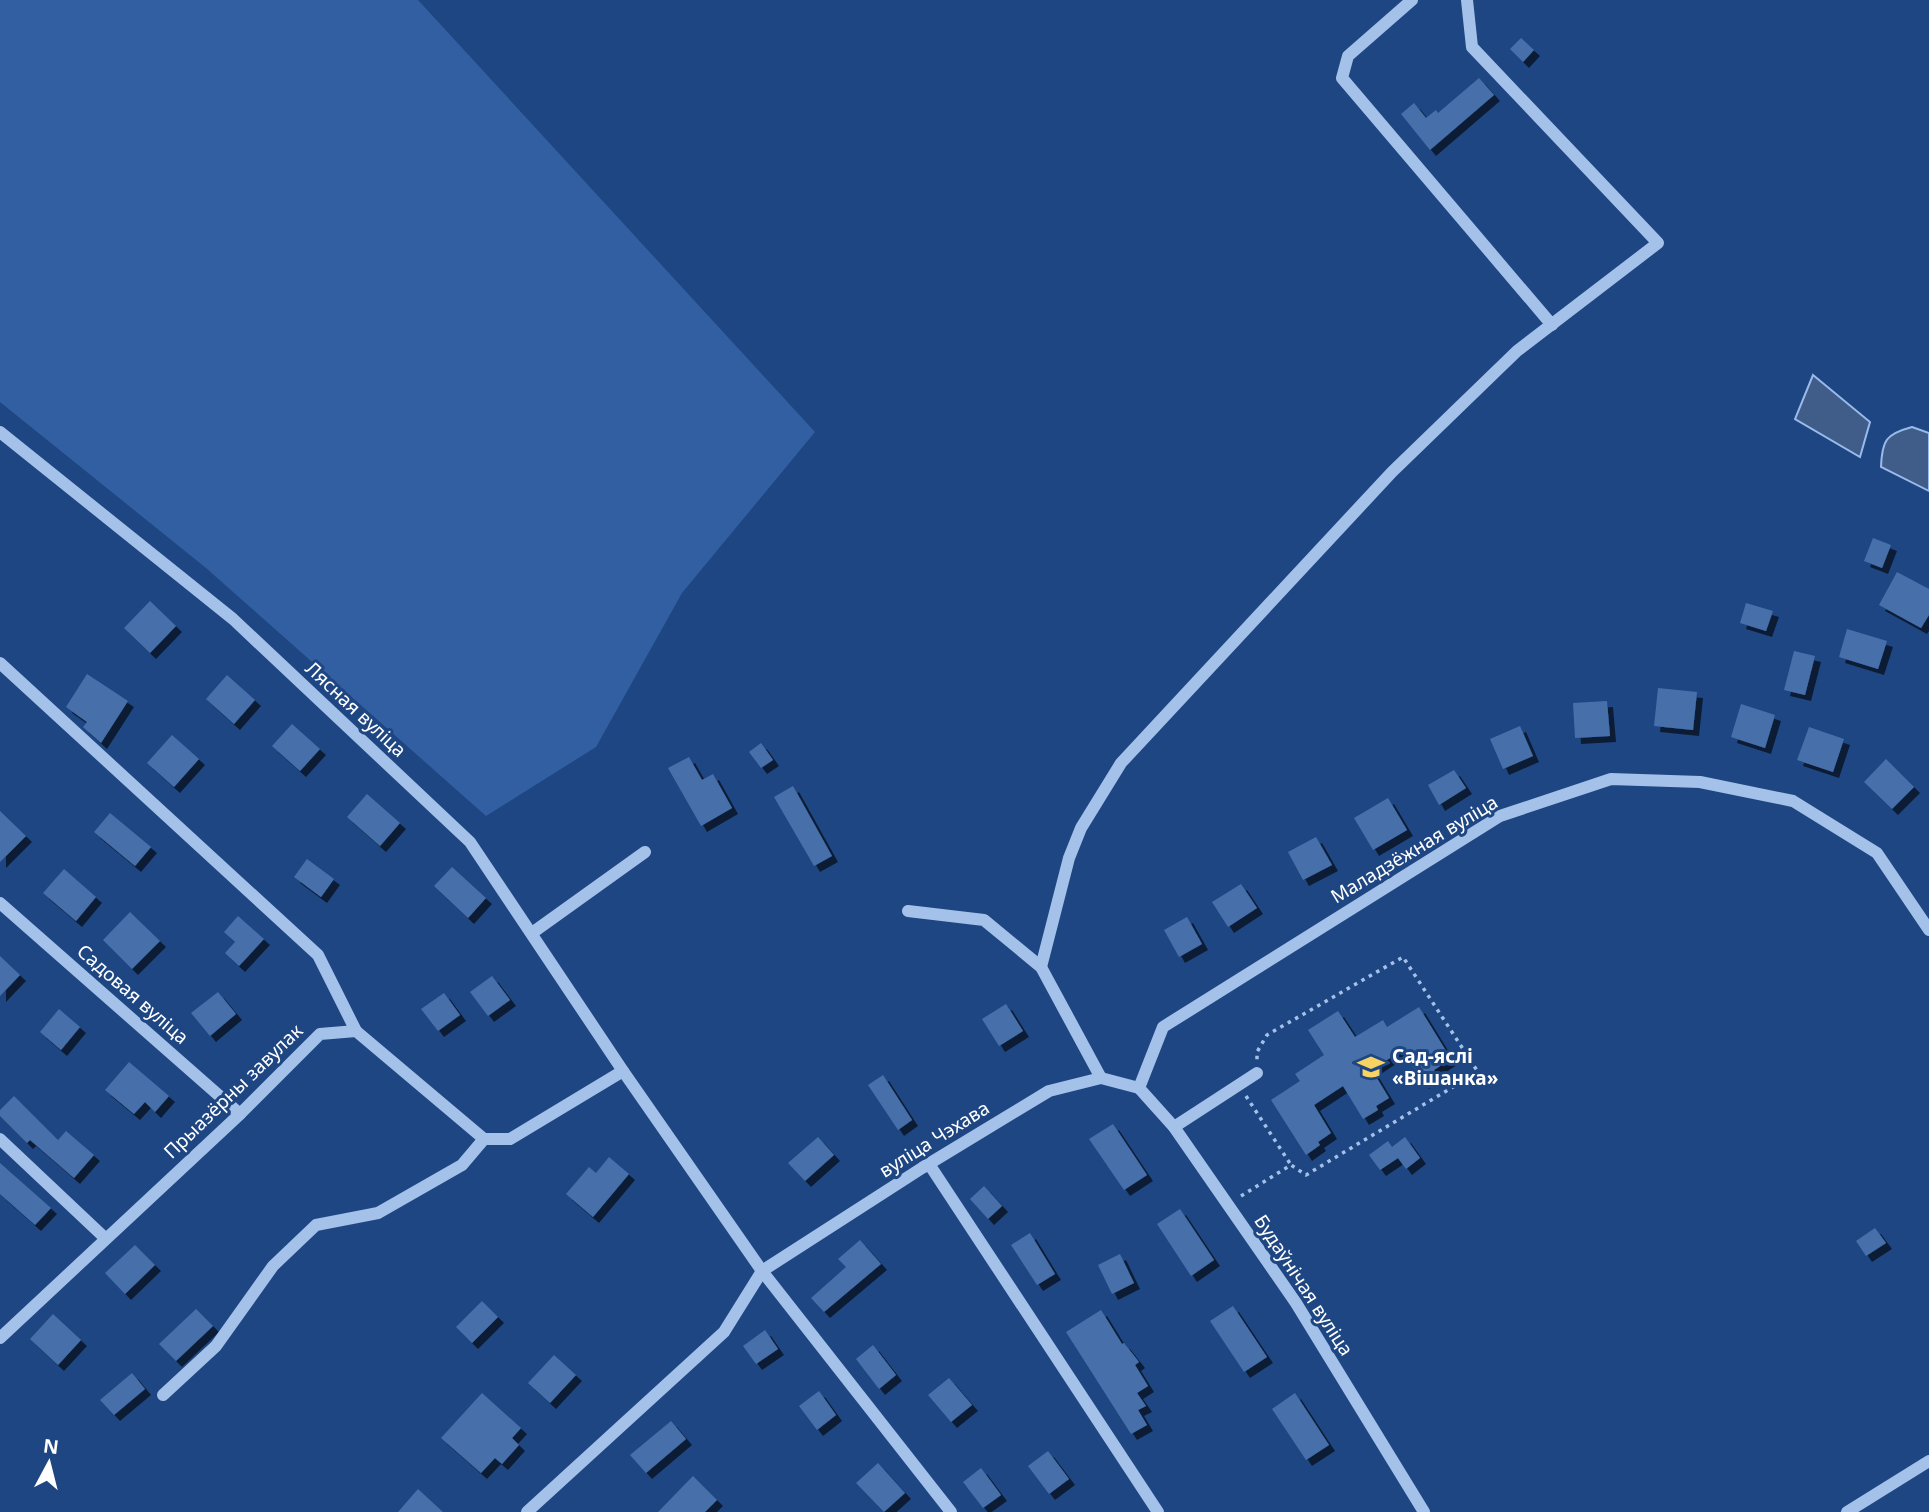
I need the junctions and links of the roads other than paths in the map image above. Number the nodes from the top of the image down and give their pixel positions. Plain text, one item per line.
1 (1412, 0) edge
2 (1468, 0) edge
3 (1552, 324) junction
4 (0, 432) edge
5 (0, 663) edge
6 (645, 852) dead end
7 (0, 903) edge
8 (908, 911) dead end
9 (1929, 930) edge
10 (532, 933) junction
11 (1041, 967) junction
12 (356, 1031) junction
13 (623, 1071) junction
14 (1257, 1073) road end
15 (1101, 1078) junction
16 (1139, 1088) junction
17 (240, 1114) junction
18 (1174, 1127) junction
19 (0, 1139) edge
20 (484, 1139) junction
21 (929, 1164) junction
22 (106, 1238) junction
23 (762, 1271) junction
24 (0, 1338) edge
25 (163, 1395) dead end
26 (1929, 1461) edge
27 (527, 1512) edge
28 (951, 1512) edge
29 (1158, 1512) edge
30 (1423, 1512) edge
31 (1847, 1512) edge

1 - 3 street
2 - 3 street
3 - 11 street
4 - 10 street, Лясная вуліца
5 - 12 street
6 - 10 street
7 - 17 street, Садовая вуліца
8 - 11 street
9 - 16 street, Маладзёжная вуліца
10 - 13 street, Лясная вуліца
11 - 15 street
12 - 17 street, Прыазёрны завулак
12 - 20 street
13 - 20 street
13 - 23 street
14 - 18 street
15 - 16 street, вуліца Чэхава
15 - 21 street, вуліца Чэхава
16 - 18 street, Будаўнічая вуліца
17 - 22 street, Прыазёрны завулак
18 - 30 street, Будаўнічая вуліца
19 - 22 street
20 - 25 street
21 - 23 street, вуліца Чэхава
21 - 29 street
22 - 24 street, Прыазёрны завулак
23 - 27 street, вуліца Чэхава
23 - 28 street
26 - 31 street

